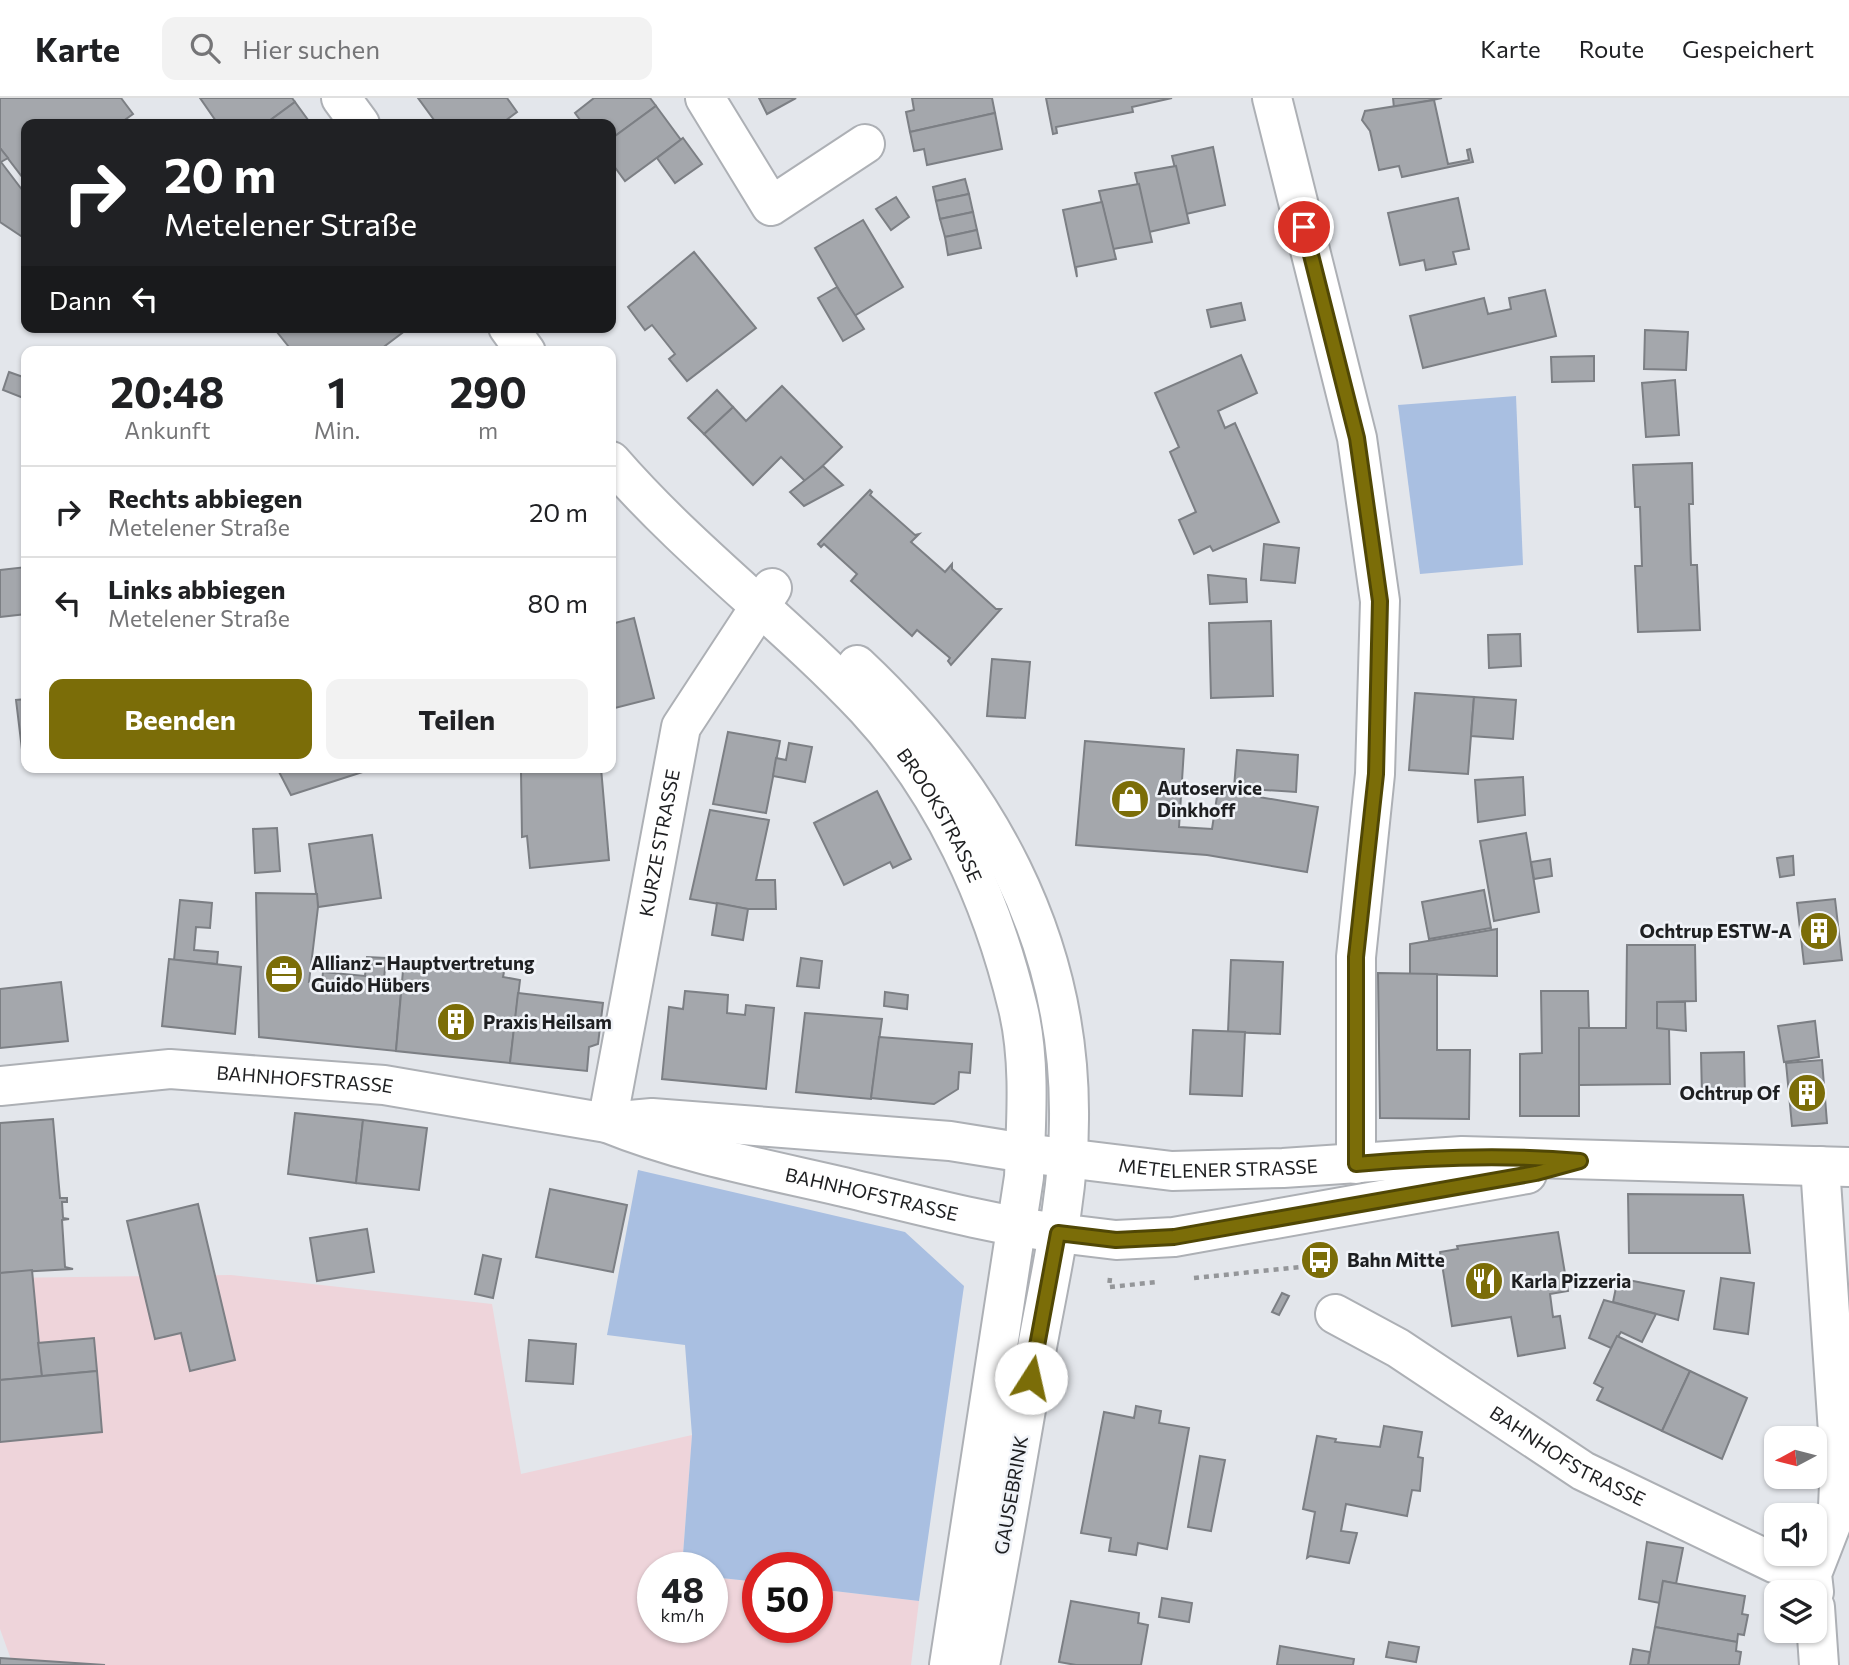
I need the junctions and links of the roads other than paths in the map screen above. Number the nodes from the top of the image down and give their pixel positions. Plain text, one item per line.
1 (341, 98) edge
2 (705, 98) edge
3 (1272, 98) edge
4 (356, 119) edge
5 (865, 144) dead end
6 (616, 466) edge
7 (765, 598) junction
8 (0, 1086) edge
9 (607, 1123) junction
10 (1025, 1153) junction
11 (1067, 1159) junction
12 (1580, 1161) junction
13 (1356, 1164) junction
14 (1835, 1167) edge
15 (1017, 1227) junction
16 (1058, 1233) junction
17 (1335, 1314) road end
18 (1798, 1580) edge
19 (1817, 1580) edge
20 (1818, 1643) edge
21 (949, 1665) edge
22 (980, 1665) edge
23 (1819, 1665) edge

1 - 4 street
2 - 5 street
3 - 13 street
6 - 7 street, BROOKSTRASSE
7 - 9 street, KURZE STRASSE
7 - 10 street, BROOKSTRASSE
7 - 11 street, BROOKSTRASSE
8 - 9 street, BAHNHOFSTRASSE
9 - 10 street, BAHNHOFSTRASSE
9 - 15 street, BAHNHOFSTRASSE
10 - 11 street, METELENER STRASSE
10 - 15 street, BROOKSTRASSE
11 - 13 street, METELENER STRASSE
11 - 16 street, GAUSEBRINK
12 - 13 street, METELENER STRASSE
12 - 14 street, METELENER STRASSE
12 - 16 street, METELENER STRASSE
14 - 19 street
15 - 16 street, BAHNHOFSTRASSE
15 - 21 street, GAUSEBRINK
16 - 22 street, GAUSEBRINK
17 - 18 street, BAHNHOFSTRASSE
20 - 23 street

